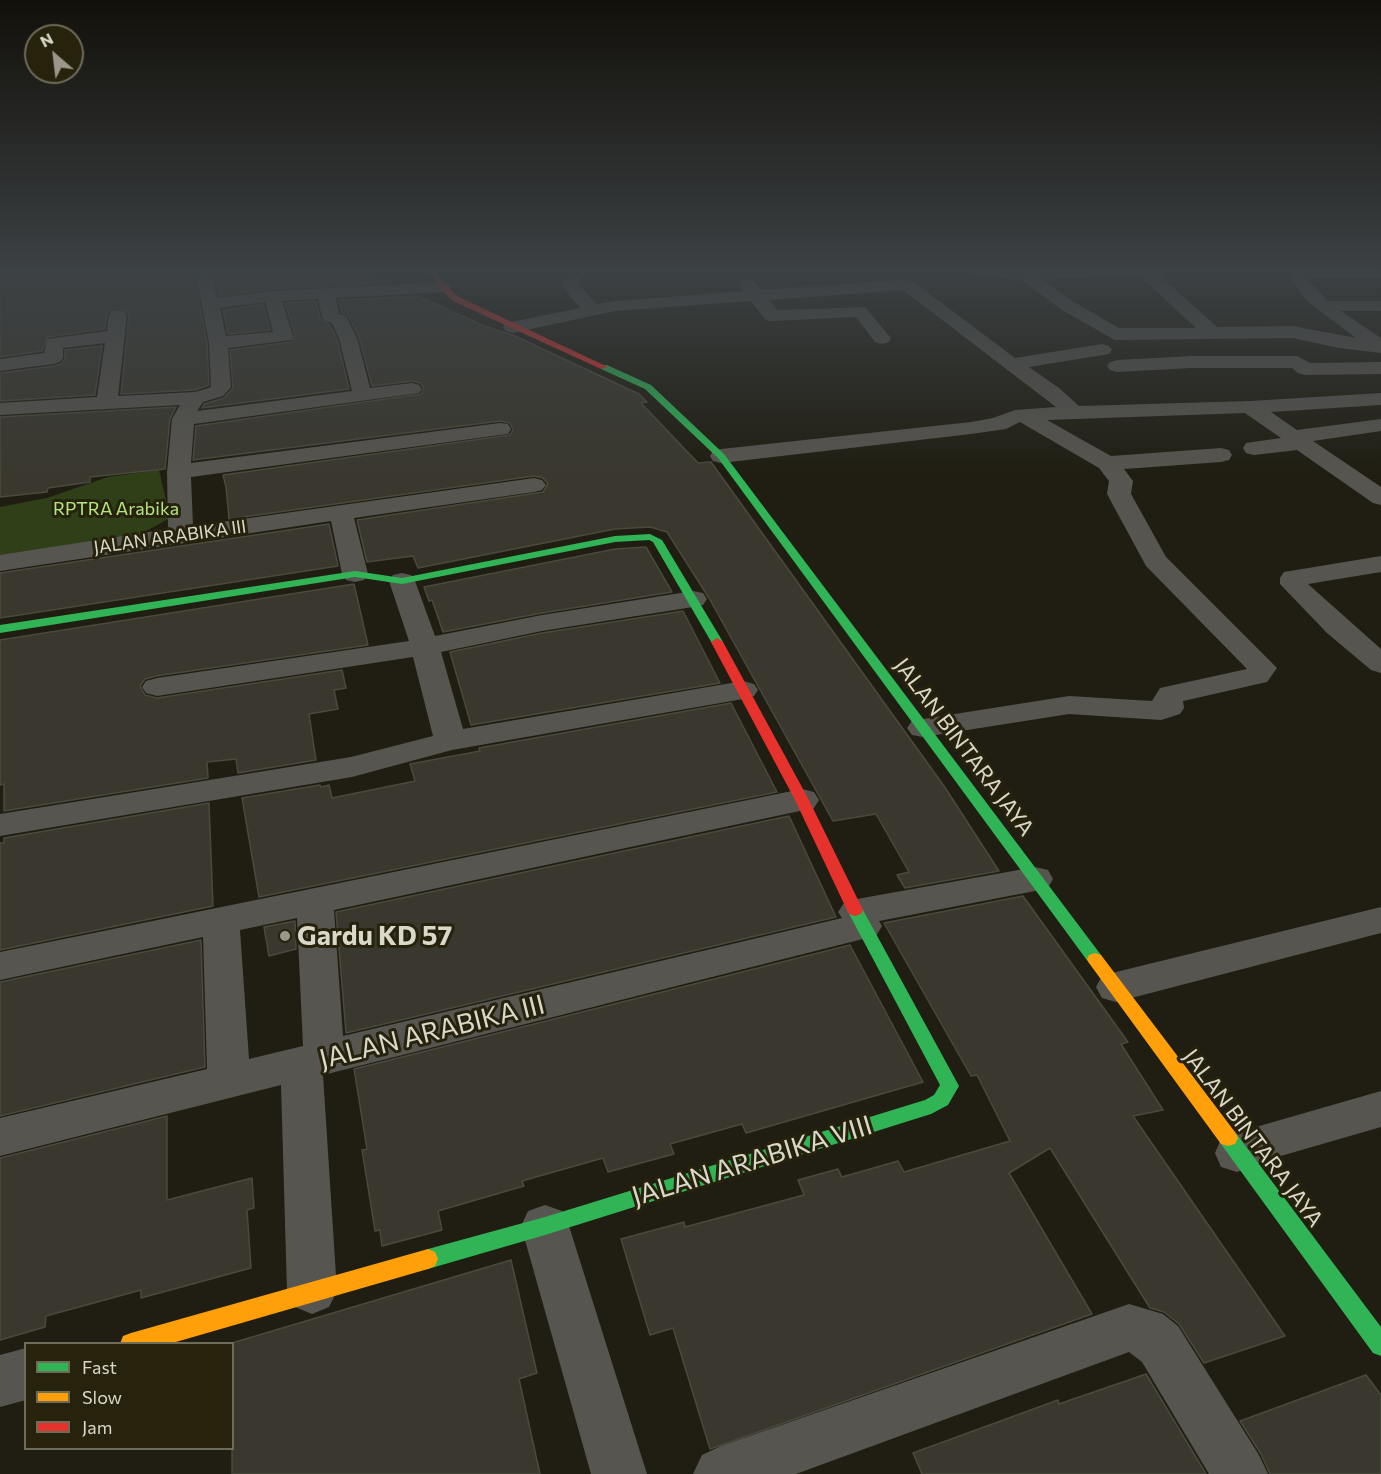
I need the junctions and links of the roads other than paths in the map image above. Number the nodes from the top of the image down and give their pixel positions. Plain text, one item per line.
1 (94, 339) edge
2 (116, 339) edge
3 (217, 339) edge
4 (258, 339) edge
5 (348, 339) edge
6 (539, 339) edge
7 (978, 339) edge
8 (1087, 339) edge
9 (1324, 339) edge
10 (218, 343) junction
11 (1381, 347) edge
12 (1102, 350) junction
13 (1220, 362) junction
14 (1011, 364) junction
15 (0, 365) edge
16 (1117, 366) junction
17 (1381, 368) edge
18 (1134, 380) dead end
19 (360, 388) dead end
20 (412, 389) dead end
21 (1150, 394) dead end
22 (1254, 395) junction
23 (1381, 399) edge
24 (1167, 408) junction
25 (0, 409) edge
26 (188, 410) junction
27 (1074, 412) junction
28 (107, 413) junction
29 (1031, 415) junction
30 (1381, 425) edge
31 (500, 429) dead end
32 (1297, 440) junction
33 (1254, 448) dead end
34 (1221, 455) dead end
35 (721, 456) junction
36 (1107, 463) junction
37 (179, 472) junction
38 (534, 485) dead end
39 (1375, 489) edge
40 (341, 513) junction
41 (181, 535) junction
42 (0, 563) edge
43 (1381, 564) edge
44 (355, 574) junction
45 (402, 581) junction
46 (693, 599) junction
47 (0, 629) edge
48 (425, 647) junction
49 (1381, 664) edge
50 (157, 687) dead end
51 (743, 690) junction
52 (923, 728) junction
53 (450, 741) junction
54 (802, 800) junction
55 (0, 825) edge
56 (1035, 879) junction
57 (315, 901) junction
58 (860, 919) junction
59 (221, 920) junction
60 (1381, 920) edge
61 (0, 966) edge
62 (1116, 987) junction
63 (313, 1061) junction
64 (229, 1081) junction
65 (1381, 1109) edge
66 (0, 1137) edge
67 (1237, 1153) junction
68 (545, 1226) junction
69 (312, 1291) junction
70 (138, 1342) edge
71 (1381, 1344) edge
72 (24, 1375) edge
73 (0, 1381) edge
74 (619, 1474) edge
75 (721, 1474) edge
76 (1240, 1474) edge

1 - 15 street
2 - 28 street
3 - 10 street
4 - 10 street
5 - 19 street
6 - 35 street, JALAN BINTARA JAYA
7 - 14 street
8 - 12 street
9 - 11 street
10 - 26 street
12 - 14 street
12 - 16 street
13 - 16 street
13 - 17 street
13 - 22 street
14 - 27 street
16 - 18 street
20 - 26 street
21 - 24 street
22 - 23 street
22 - 24 street
22 - 32 street
24 - 27 street
25 - 28 street
26 - 28 street
26 - 37 street
27 - 29 street
29 - 35 street
29 - 36 street
30 - 32 street
31 - 37 street
32 - 33 street
32 - 39 street
34 - 36 street
35 - 52 street, JALAN BINTARA JAYA
36 - 52 street
37 - 41 street
38 - 40 street, JALAN ARABIKA III
40 - 41 street, JALAN ARABIKA III
40 - 44 street
41 - 42 street, JALAN ARABIKA III
43 - 49 street
44 - 45 street
44 - 47 street
45 - 46 street
45 - 48 street
46 - 48 street
46 - 51 street
48 - 50 street
48 - 53 street
51 - 53 street
51 - 54 street
52 - 56 street, JALAN BINTARA JAYA
53 - 55 street
54 - 57 street
54 - 58 street
56 - 58 street, JALAN ARABIKA III
56 - 62 street, JALAN BINTARA JAYA
57 - 59 street
57 - 63 street
58 - 63 street, JALAN ARABIKA III
58 - 68 street, JALAN ARABIKA VIII
59 - 61 street
59 - 64 street
60 - 62 street
62 - 67 street, JALAN BINTARA JAYA
63 - 64 street, JALAN ARABIKA III
63 - 69 street
64 - 66 street, JALAN ARABIKA III
65 - 67 street
67 - 71 street, JALAN BINTARA JAYA
68 - 69 street, JALAN ARABIKA VIII
68 - 74 street
69 - 70 street, JALAN ARABIKA VIII
72 - 73 street
75 - 76 street

